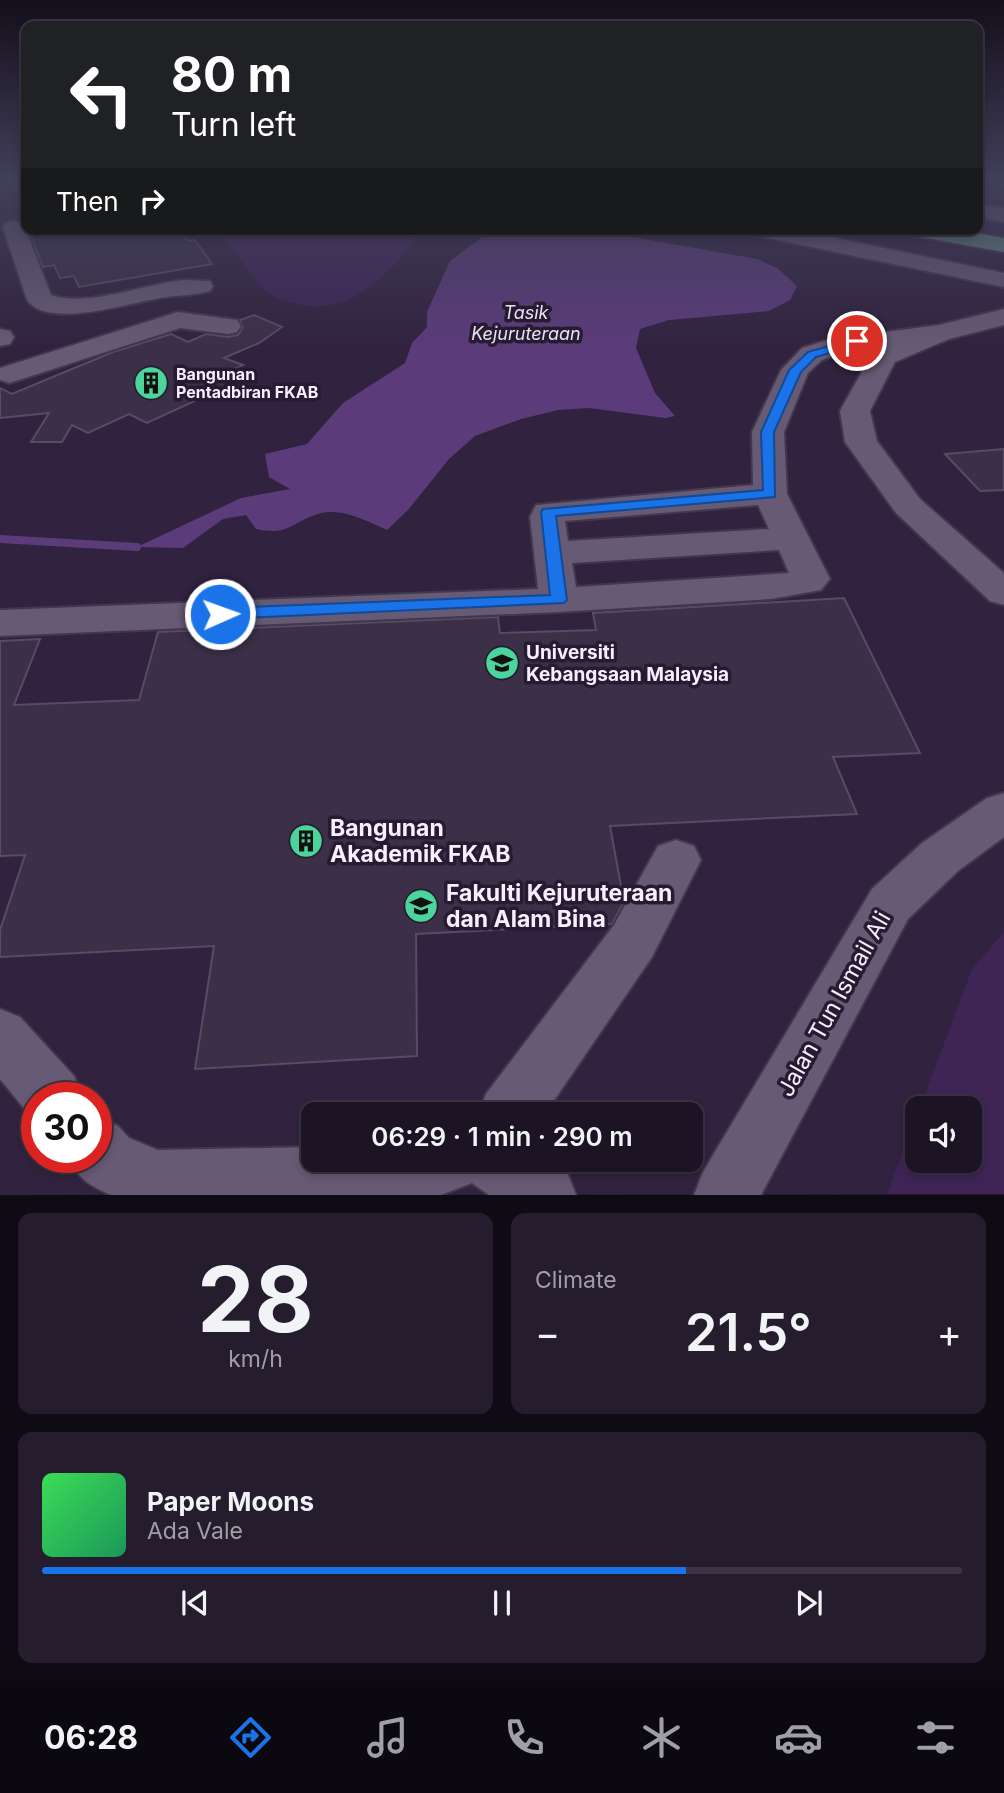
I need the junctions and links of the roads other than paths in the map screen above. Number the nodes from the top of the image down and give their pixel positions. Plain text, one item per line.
1 (16, 235) edge
2 (787, 235) edge
3 (854, 235) edge
4 (948, 235) edge
5 (735, 241) dead end
6 (1004, 245) edge
7 (850, 248) junction
8 (903, 259) junction
9 (1004, 280) edge
10 (201, 286) dead end
11 (1004, 317) edge
12 (228, 326) dead end
13 (939, 333) junction
14 (3, 375) edge
15 (770, 494) junction
16 (792, 538) junction
17 (552, 553) junction
18 (1004, 593) edge
19 (559, 600) junction
20 (0, 623) edge
21 (1004, 811) edge
22 (676, 860) dead end
23 (0, 1035) edge
24 (40, 1082) edge
25 (517, 1102) edge
26 (112, 1163) edge
27 (423, 1172) edge
28 (512, 1172) edge
29 (391, 1186) edge
30 (173, 1188) edge
31 (544, 1195) edge
32 (726, 1195) edge

1 - 10 street
2 - 7 street
3 - 7 street
4 - 6 main road
5 - 8 street
7 - 8 street
8 - 9 street
11 - 13 street
12 - 14 street
13 - 15 street
13 - 18 street
15 - 16 street
15 - 17 street
16 - 17 street
16 - 19 street
17 - 19 street
19 - 20 street
21 - 32 street, Jalan Tun Ismail Ali
22 - 25 street
23 - 24 street
26 - 30 street
27 - 29 street
28 - 31 street
29 - 30 street

